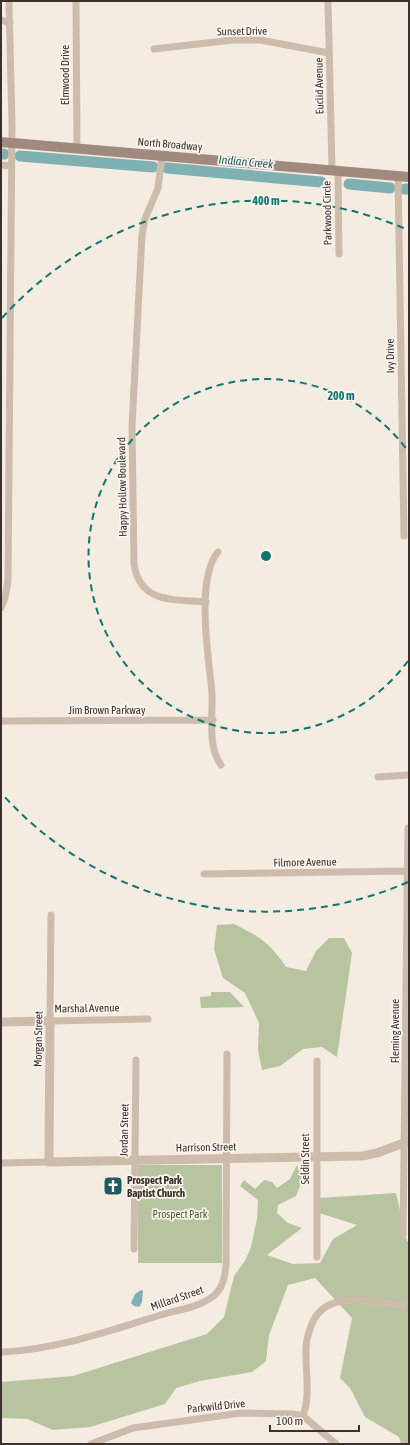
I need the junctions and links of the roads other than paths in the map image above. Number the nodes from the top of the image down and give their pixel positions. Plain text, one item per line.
1 (9, 1) edge
2 (76, 1) edge
3 (328, 1) edge
4 (1, 20) edge
5 (10, 23) junction
6 (154, 49) dead end
7 (329, 54) junction
8 (1, 142) edge
9 (12, 143) junction
10 (77, 148) junction
11 (162, 156) junction
12 (1, 165) edge
13 (11, 166) junction
14 (335, 170) junction
15 (398, 176) junction
16 (409, 177) edge
17 (339, 254) dead end
18 (404, 536) dead end
19 (218, 552) dead end
20 (206, 602) junction
21 (1, 608) edge
22 (213, 720) junction
23 (1, 721) edge
24 (221, 766) dead end
25 (409, 775) edge
26 (378, 777) dead end
27 (408, 828) dead end
28 (407, 871) junction
29 (204, 874) dead end
30 (408, 914) edge
31 (51, 916) dead end
32 (148, 1019) dead end
33 (50, 1021) junction
34 (1, 1022) edge
35 (227, 1054) dead end
36 (136, 1060) dead end
37 (317, 1061) dead end
38 (407, 1142) edge
39 (316, 1158) junction
40 (227, 1159) junction
41 (135, 1161) junction
42 (49, 1162) junction
43 (1, 1163) edge
44 (403, 1235) dead end
45 (134, 1249) dead end
46 (317, 1257) dead end
47 (402, 1306) dead end
48 (1, 1352) edge
49 (303, 1416) junction
50 (91, 1444) edge
51 (336, 1444) edge

1 - 5 street
2 - 10 street, Elmwood Drive
3 - 7 street, Euclid Avenue
4 - 5 street
5 - 9 street
6 - 7 street, Sunset Drive
7 - 14 street, Euclid Avenue
8 - 9 main road, North Broadway
9 - 10 main road, North Broadway
9 - 13 street
10 - 11 main road, North Broadway
11 - 14 main road, North Broadway
11 - 20 street, Happy Hollow Boulevard
12 - 13 street
13 - 21 street
14 - 15 main road, North Broadway
14 - 17 street, Parkwood Circle
15 - 16 main road, North Broadway
15 - 18 street, Ivy Drive
19 - 20 street
20 - 22 street
22 - 23 street, Jim Brown Parkway
22 - 24 street
25 - 26 street
27 - 28 street, Fleming Avenue
28 - 29 street, Filmore Avenue
28 - 30 street, Fleming Avenue
30 - 38 street, Fleming Avenue
31 - 33 street, Morgan Street
32 - 33 street, Marshal Avenue
33 - 34 street, Marshal Avenue
33 - 42 street, Morgan Street
35 - 40 street, Millard Street
36 - 41 street, Jordan Street
37 - 39 street, Seldin Street
38 - 39 street, Harrison Street
38 - 44 street, Fleming Avenue
39 - 40 street, Harrison Street
39 - 46 street, Seldin Street
40 - 41 street, Harrison Street
40 - 48 street, Millard Street
41 - 42 street, Harrison Street
41 - 45 street, Jordan Street
42 - 43 street, Harrison Street
47 - 49 street
49 - 50 street, Parkwild Drive
49 - 51 street

